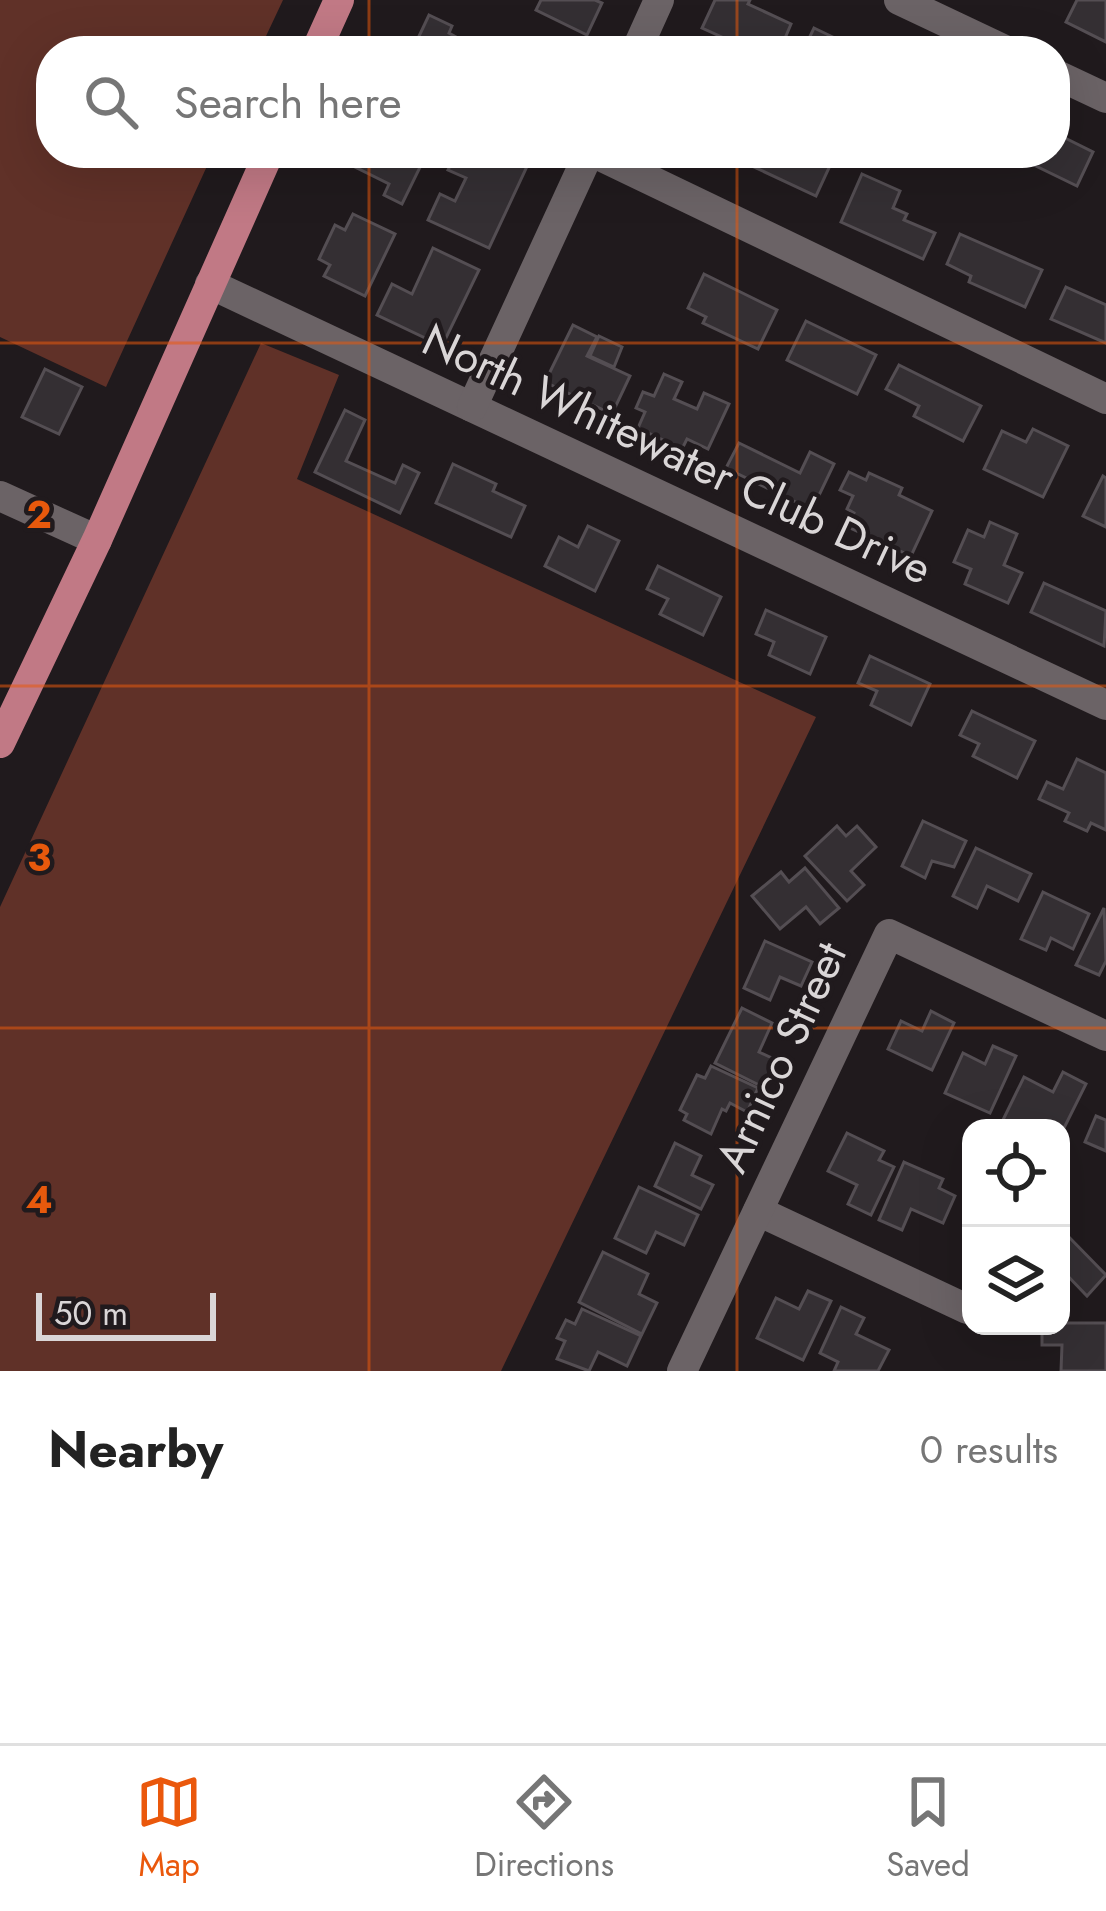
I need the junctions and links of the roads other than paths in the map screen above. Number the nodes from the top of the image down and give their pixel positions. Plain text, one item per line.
1 (339, 0) edge
2 (659, 0) edge
3 (899, 0) edge
4 (323, 36) edge
5 (643, 36) edge
6 (975, 36) edge
7 (1070, 81) edge
8 (1106, 98) edge
9 (262, 168) edge
10 (584, 168) edge
11 (622, 168) edge
12 (210, 284) junction
13 (1106, 399) edge
14 (472, 407) junction
15 (0, 496) edge
16 (97, 540) junction
17 (1106, 705) edge
18 (0, 743) edge
19 (1106, 1036) edge
20 (758, 1211) junction
21 (962, 1308) edge
22 (682, 1371) edge

1 - 4 main road
2 - 5 street
3 - 6 street
7 - 8 street
9 - 12 main road
10 - 14 street
11 - 13 street
12 - 14 street, North Whitewater Club Drive
12 - 16 main road
14 - 17 street, North Whitewater Club Drive
15 - 16 street
16 - 18 main road
19 - 20 street, Arnico Street
20 - 21 street
20 - 22 street, Arnico Street

